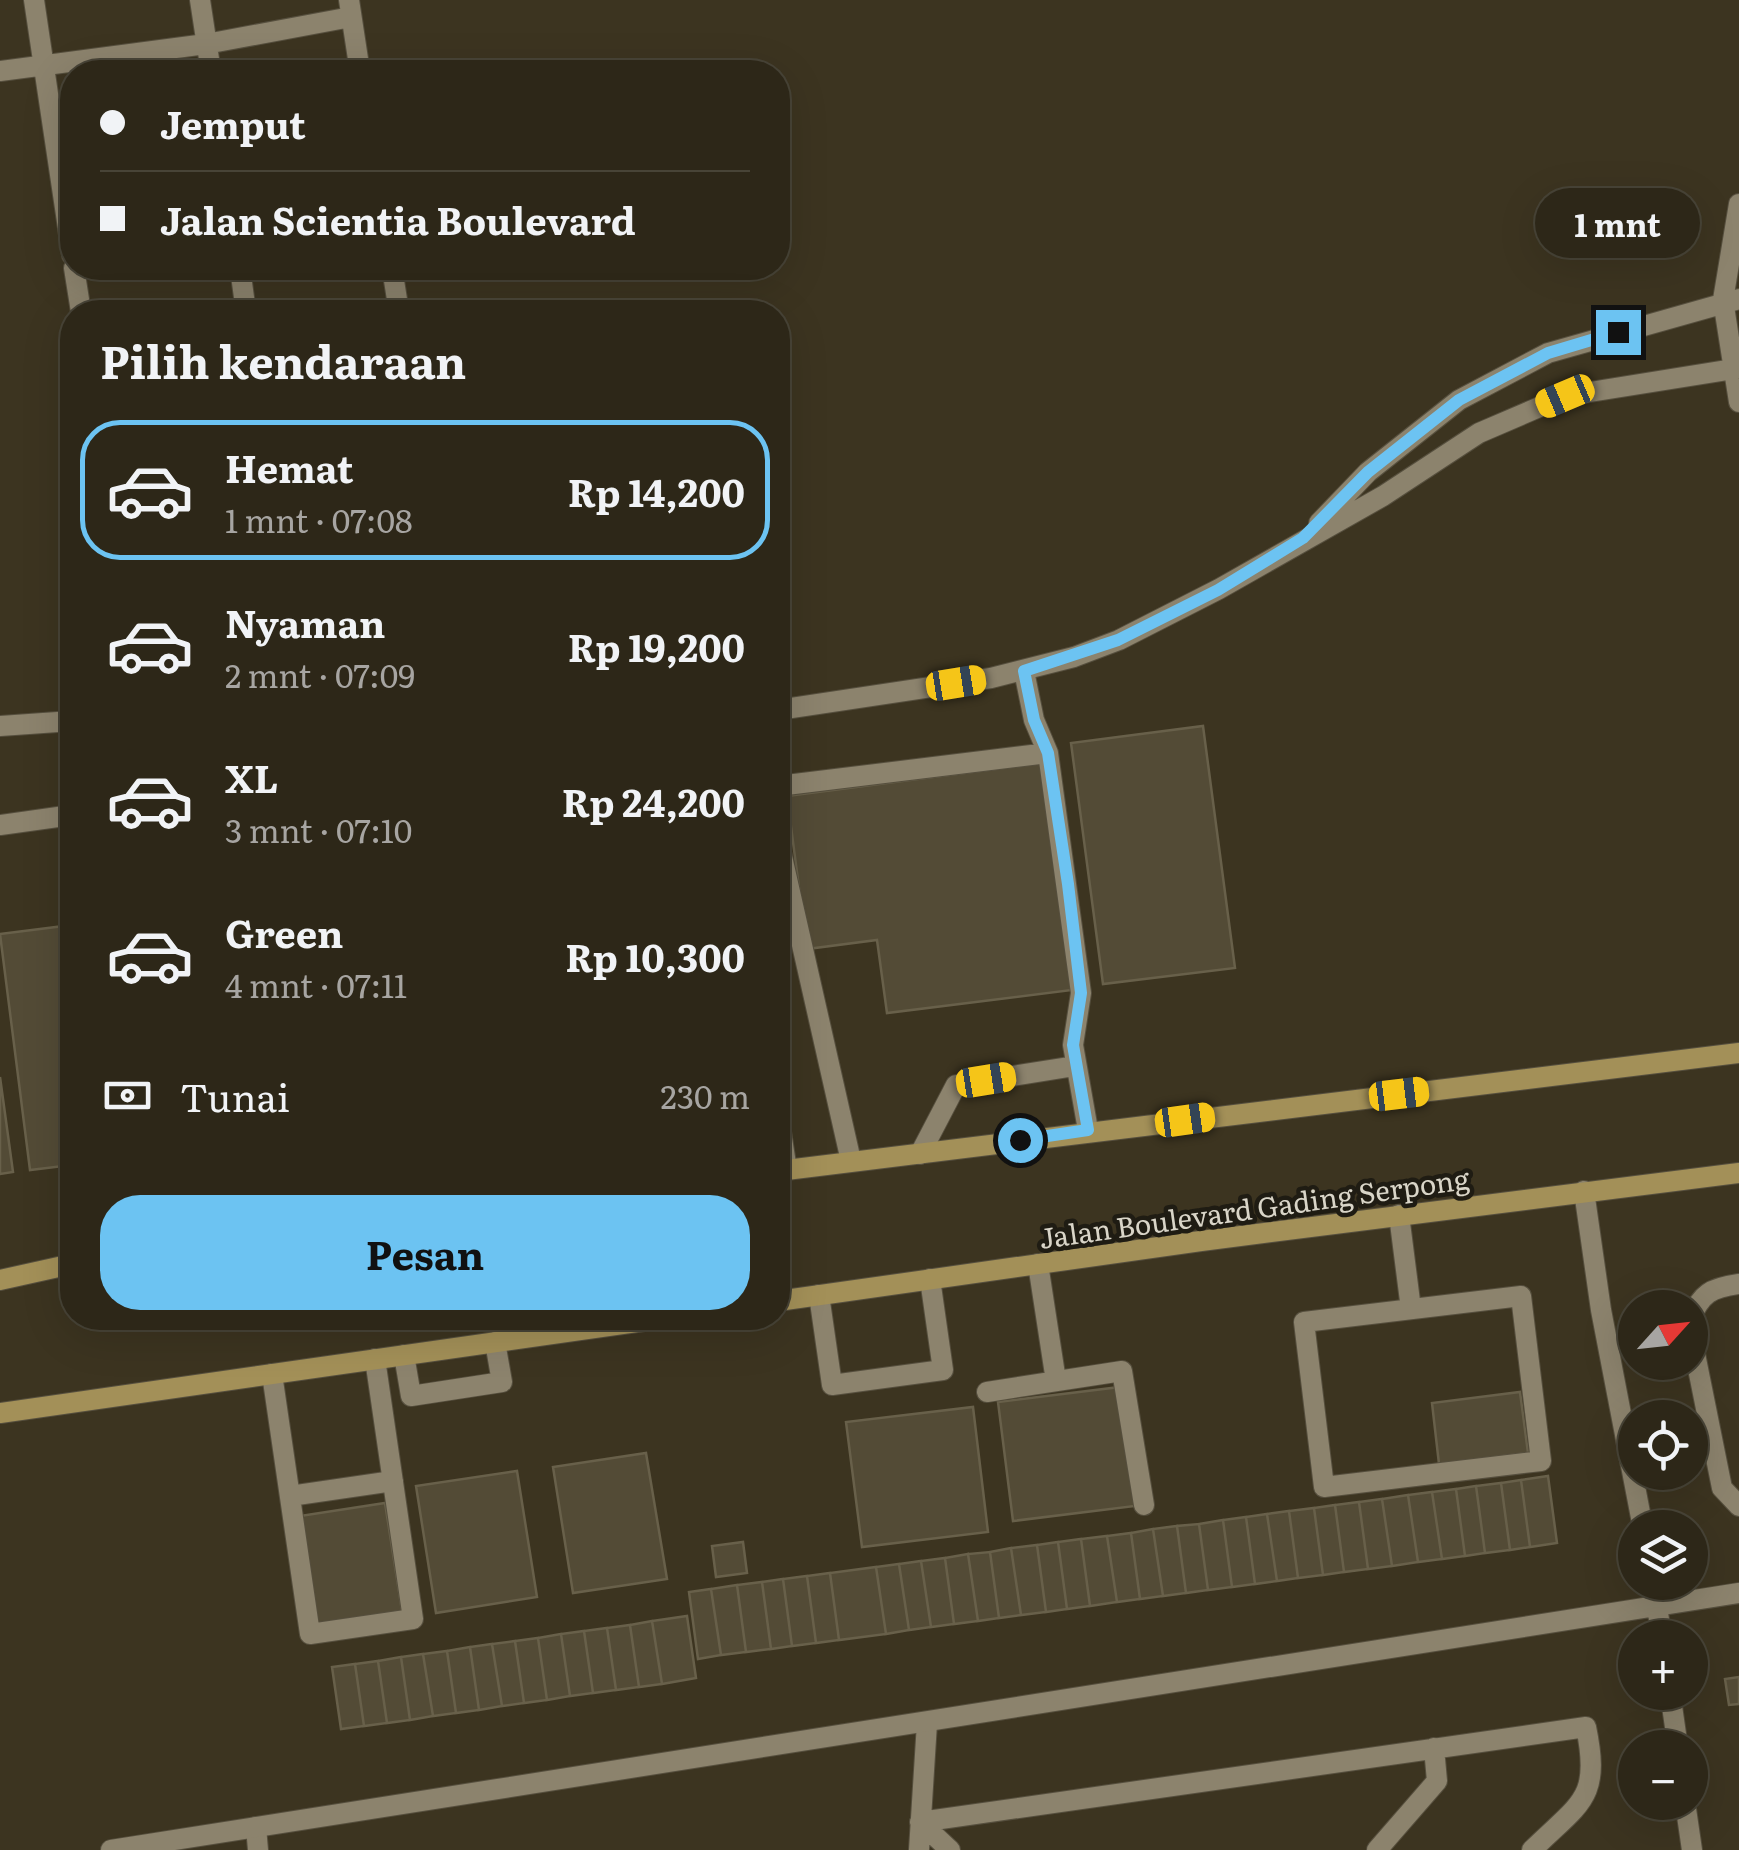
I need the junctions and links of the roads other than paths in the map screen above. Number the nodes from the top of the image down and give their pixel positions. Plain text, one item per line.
1 (34, 0) edge
2 (200, 0) edge
3 (350, 8) edge
4 (206, 44) junction
5 (88, 60) edge
6 (208, 60) edge
7 (358, 60) edge
8 (60, 64) edge
9 (44, 66) junction
10 (0, 71) edge
11 (60, 175) edge
12 (1739, 204) edge
13 (1731, 299) edge
14 (1736, 369) edge
15 (1739, 402) edge
16 (1303, 538) junction
17 (1024, 671) junction
18 (790, 708) edge
19 (60, 721) edge
20 (0, 726) edge
21 (1048, 753) junction
22 (790, 785) edge
23 (60, 816) edge
24 (0, 825) edge
25 (790, 890) edge
26 (1739, 1053) edge
27 (1076, 1066) junction
28 (1088, 1130) junction
29 (920, 1154) junction
30 (852, 1161) junction
31 (790, 1169) edge
32 (1739, 1173) edge
33 (1584, 1191) junction
34 (1399, 1215) junction
35 (1038, 1264) junction
36 (60, 1267) edge
37 (0, 1280) edge
38 (930, 1280) junction
39 (1739, 1284) edge
40 (1708, 1291) edge
41 (820, 1296) junction
42 (790, 1300) edge
43 (1411, 1309) junction
44 (580, 1330) edge
45 (495, 1342) junction
46 (404, 1355) junction
47 (375, 1359) junction
48 (272, 1374) junction
49 (1700, 1380) edge
50 (1056, 1382) junction
51 (987, 1392) dead end
52 (0, 1413) edge
53 (392, 1481) junction
54 (290, 1496) junction
55 (1144, 1505) dead end
56 (1739, 1506) edge
57 (1639, 1510) edge
58 (1739, 1594) edge
59 (1656, 1600) edge
60 (1658, 1608) junction
61 (1660, 1620) edge
62 (926, 1723) junction
63 (1434, 1748) junction
64 (1688, 1820) edge
65 (920, 1822) junction
66 (256, 1828) junction
67 (111, 1850) edge
68 (258, 1850) edge
69 (919, 1850) edge
70 (950, 1850) edge
71 (1377, 1850) edge
72 (1532, 1850) edge
73 (1692, 1850) edge

1 - 9 street
2 - 4 street
3 - 4 street
3 - 7 street
4 - 5 street
4 - 6 street
8 - 9 street
9 - 10 street
9 - 11 street
12 - 13 street
13 - 14 street
13 - 16 street
14 - 15 street
14 - 16 street
16 - 17 street
17 - 18 street
17 - 21 street
19 - 20 street
21 - 22 street
21 - 27 street
23 - 24 street
25 - 30 street
26 - 28 main road
27 - 28 street
27 - 29 street
28 - 29 main road
29 - 30 main road
30 - 31 main road
32 - 33 main road, Jalan Boulevard Gading Serpong
33 - 34 main road, Jalan Boulevard Gading Serpong
33 - 57 street
34 - 35 main road, Jalan Boulevard Gading Serpong
34 - 43 street
35 - 38 main road, Jalan Boulevard Gading Serpong
35 - 50 street
36 - 37 main road
38 - 41 main road, Jalan Boulevard Gading Serpong
38 - 41 street
39 - 40 street
41 - 42 main road, Jalan Boulevard Gading Serpong
43 - 43 street
44 - 45 main road
45 - 46 main road
45 - 46 street
46 - 47 main road
47 - 48 main road
47 - 53 street
48 - 52 main road
48 - 54 street
49 - 56 street
50 - 51 street
50 - 55 street
53 - 54 street
53 - 54 street
58 - 60 street
59 - 60 street
60 - 61 street
60 - 62 street
62 - 65 street
62 - 66 street
63 - 65 street
63 - 71 street
63 - 72 street
64 - 73 street
65 - 69 street
65 - 70 street
66 - 67 street
66 - 68 street

